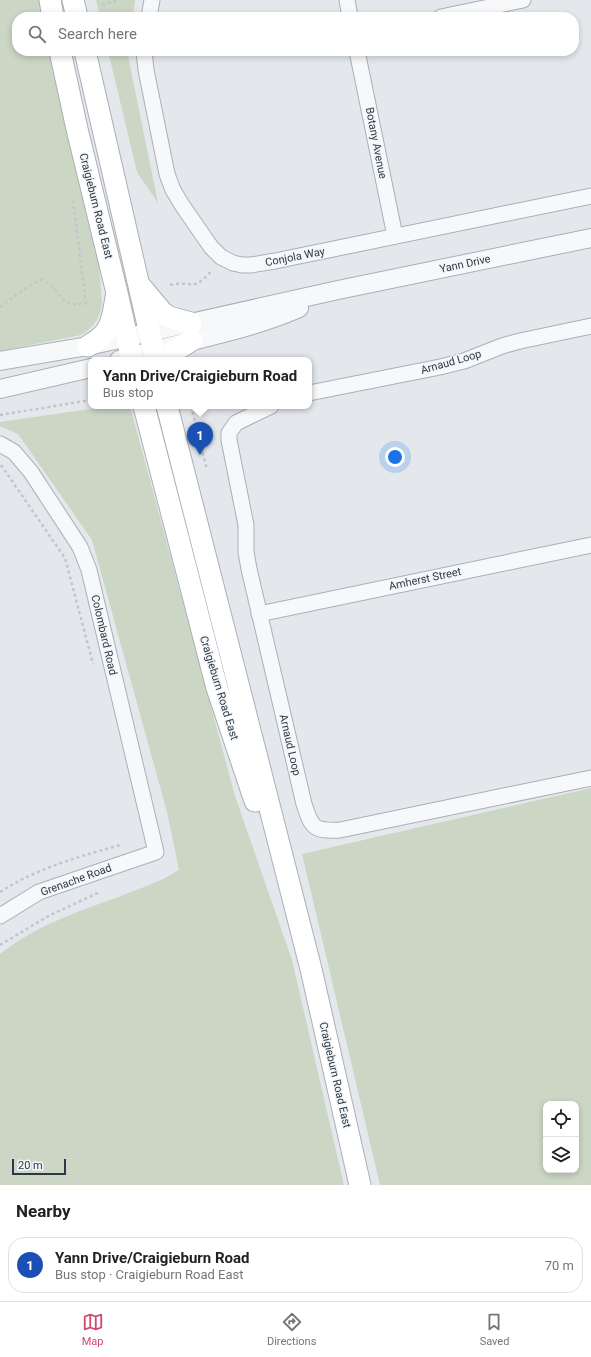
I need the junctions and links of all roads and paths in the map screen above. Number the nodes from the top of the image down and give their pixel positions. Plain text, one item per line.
1 (50, 0) edge
2 (73, 0) edge
3 (117, 0) edge
4 (152, 0) edge
5 (347, 0) edge
6 (523, 0) edge
7 (102, 5) dead end
8 (52, 12) edge
9 (76, 12) edge
10 (150, 12) edge
11 (349, 12) edge
12 (465, 12) edge
13 (61, 56) edge
14 (86, 56) edge
15 (145, 56) edge
16 (359, 56) edge
17 (72, 196) dead end
18 (591, 196) edge
19 (395, 236) junction
20 (591, 238) edge
21 (221, 257) junction
22 (139, 284) junction
23 (170, 285) dead end
24 (116, 288) junction
25 (0, 307) edge
26 (591, 326) edge
27 (191, 332) junction
28 (88, 346) junction
29 (157, 351) edge
30 (127, 353) edge
31 (0, 361) edge
32 (88, 369) edge
33 (0, 389) edge
34 (312, 392) edge
35 (88, 400) edge
36 (145, 409) edge
37 (168, 409) edge
38 (192, 409) edge
39 (265, 409) edge
40 (0, 415) edge
41 (0, 444) edge
42 (0, 465) edge
43 (207, 470) dead end
44 (591, 545) edge
45 (259, 614) junction
46 (93, 665) dead end
47 (591, 778) edge
48 (123, 844) dead end
49 (156, 852) joint
50 (0, 892) edge
51 (100, 892) dead end
52 (0, 916) edge
53 (0, 945) edge
54 (310, 964) junction
55 (360, 1185) edge

1 - 8 main road
2 - 9 main road
3 - 7 path
4 - 10 street
5 - 11 street
6 - 12 street
13 - 24 main road, Craigieburn Road East
14 - 22 main road, Craigieburn Road East
15 - 21 street, Conjola Way
16 - 19 street, Botany Avenue
17 - 25 path
18 - 19 street, Conjola Way
19 - 21 street, Conjola Way
20 - 27 street, Yann Drive
21 - 23 path
22 - 27 main road
22 - 29 main road, Craigieburn Road East
24 - 28 main road
24 - 30 main road, Craigieburn Road East
26 - 34 street, Arnaud Loop
27 - 29 street, Yann Drive
27 - 29 main road
28 - 30 street, Yann Drive
28 - 31 street, Yann Drive
29 - 30 street, Yann Drive
32 - 33 street
35 - 40 path
36 - 54 main road, Craigieburn Road East
37 - 54 main road, Craigieburn Road East
38 - 43 path
39 - 45 street, Arnaud Loop
41 - 49 street, Colombard Road
42 - 46 path
44 - 45 street, Amherst Street
45 - 47 street, Arnaud Loop
48 - 50 path
49 - 52 street, Grenache Road
51 - 53 path
54 - 55 main road, Craigieburn Road East

